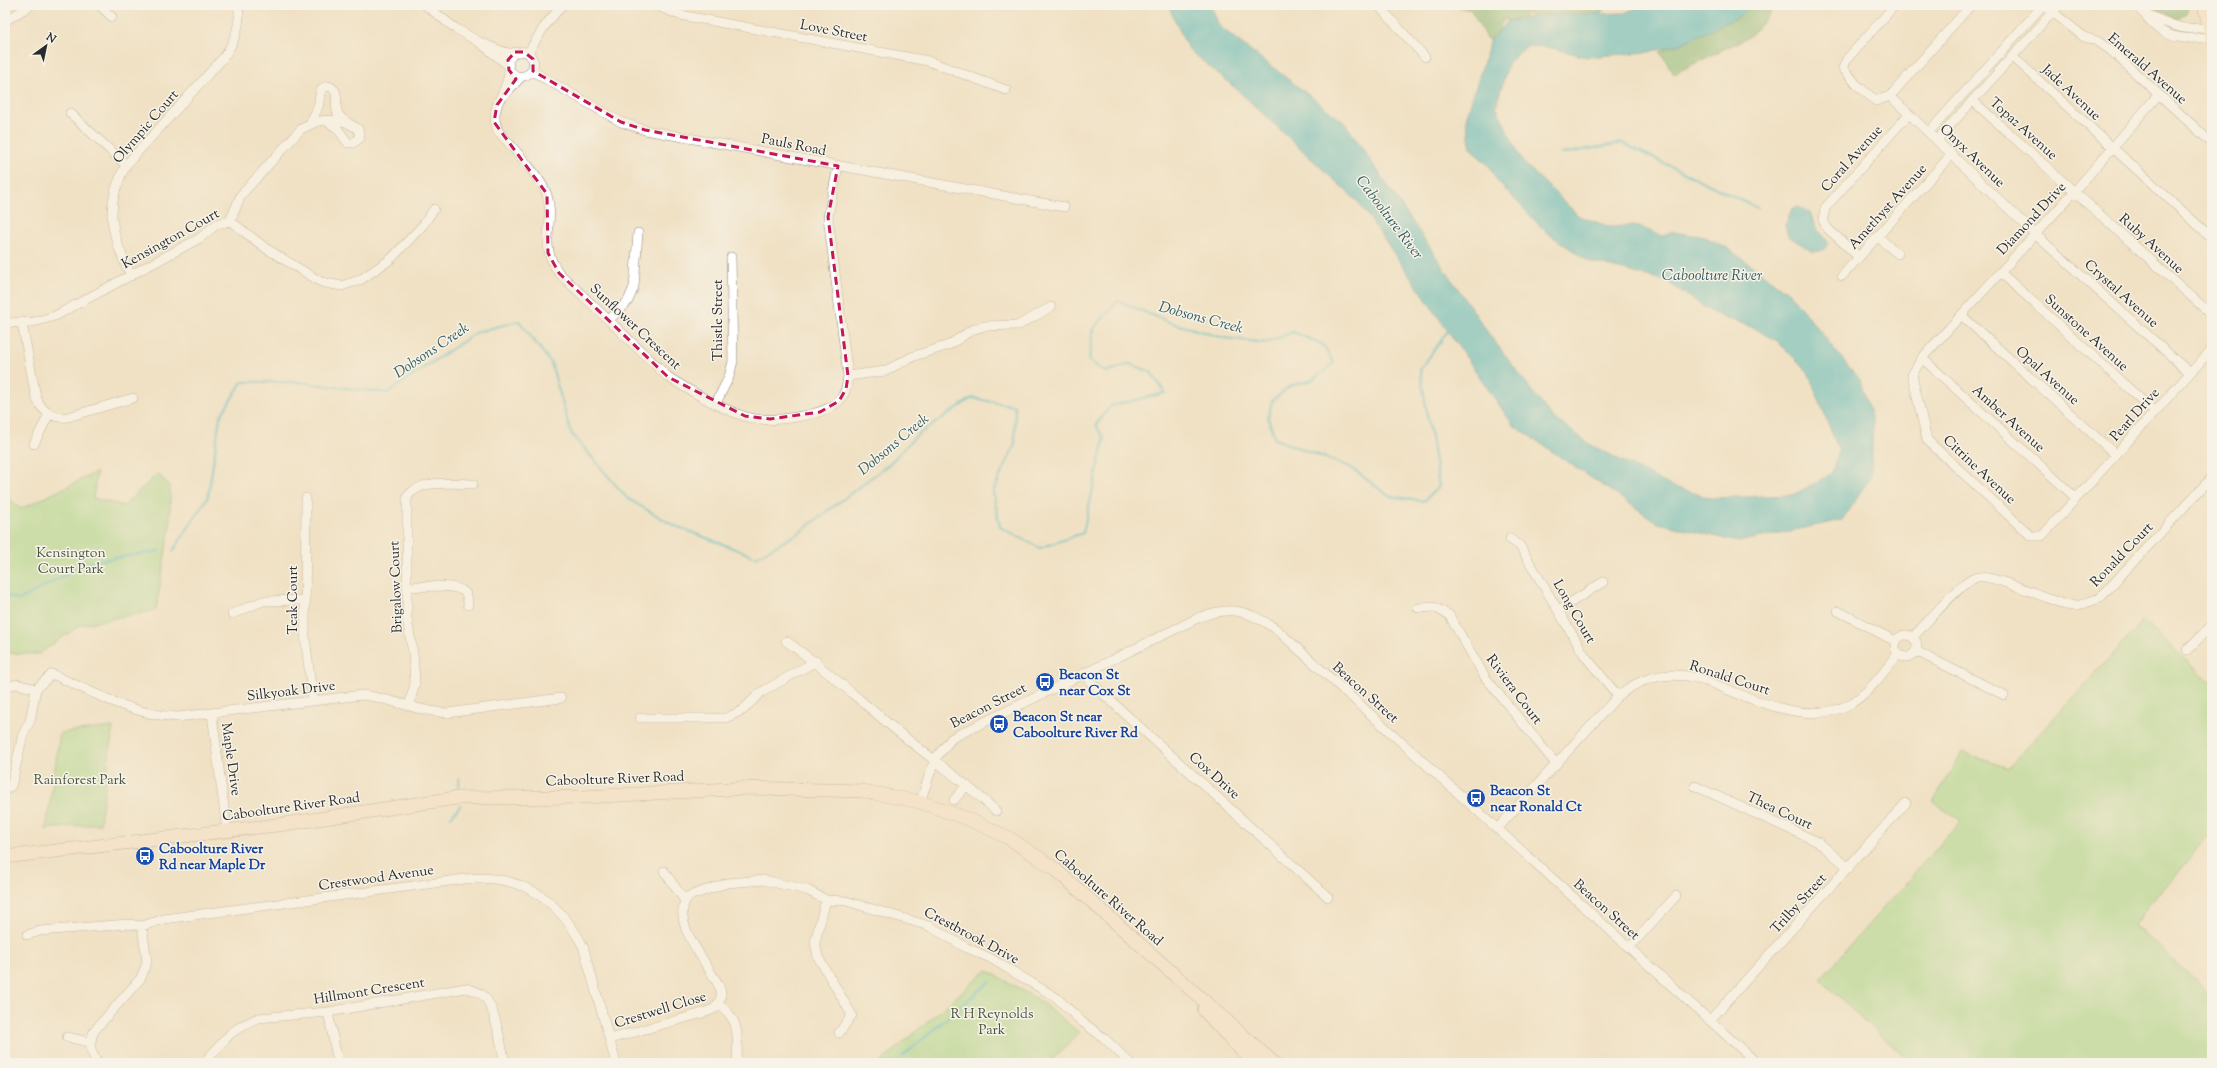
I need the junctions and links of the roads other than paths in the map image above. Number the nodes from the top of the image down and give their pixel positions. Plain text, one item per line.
1 (31, 5) edge
2 (99, 5) edge
3 (238, 5) edge
4 (425, 5) edge
5 (562, 5) edge
6 (655, 5) edge
7 (1378, 5) edge
8 (1895, 5) edge
9 (1971, 5) edge
10 (2043, 5) edge
11 (2059, 5) edge
12 (2135, 5) edge
13 (2204, 5) edge
14 (2052, 13) junction
15 (112, 17) dead end
16 (5, 21) edge
17 (2211, 32) edge
18 (479, 42) junction
19 (515, 52) junction
20 (528, 53) junction
21 (1425, 57) dead end
22 (2012, 57) junction
23 (508, 67) junction
24 (532, 70) junction
25 (521, 77) junction
26 (1006, 90) dead end
27 (2158, 95) junction
28 (1890, 96) junction
29 (501, 98) junction
30 (1973, 101) junction
31 (70, 113) dead end
32 (1909, 114) junction
33 (325, 120) junction
34 (311, 122) junction
35 (346, 122) junction
36 (1929, 132) junction
37 (1937, 140) junction
38 (2212, 143) edge
39 (2112, 149) junction
40 (1952, 154) junction
41 (126, 165) junction
42 (838, 166) junction
43 (2074, 192) junction
44 (1064, 207) dead end
45 (434, 209) dead end
46 (230, 221) junction
47 (638, 233) dead end
48 (2035, 234) junction
49 (1878, 237) junction
50 (2212, 238) edge
51 (1898, 254) dead end
52 (731, 257) dead end
53 (1859, 257) junction
54 (2000, 272) junction
55 (131, 276) junction
56 (1842, 276) dead end
57 (1051, 307) dead end
58 (1961, 315) junction
59 (2212, 315) edge
60 (609, 320) junction
61 (5, 323) edge
62 (22, 323) junction
63 (2212, 349) edge
64 (1922, 358) junction
65 (2190, 373) junction
66 (848, 376) junction
67 (133, 398) dead end
68 (716, 403) junction
69 (2155, 412) junction
70 (49, 414) junction
71 (34, 444) dead end
72 (2116, 455) junction
73 (2212, 477) edge
74 (473, 484) dead end
75 (306, 498) dead end
76 (2076, 498) junction
77 (1510, 539) dead end
78 (1603, 582) dead end
79 (407, 587) junction
80 (305, 600) junction
81 (468, 605) dead end
82 (1418, 608) dead end
83 (1559, 610) junction
84 (1838, 611) dead end
85 (232, 614) dead end
86 (2212, 625) edge
87 (1913, 637) junction
88 (786, 641) dead end
89 (1895, 641) junction
90 (2187, 650) dead end
91 (1916, 651) junction
92 (1898, 654) junction
93 (816, 661) junction
94 (1086, 672) junction
95 (5, 687) edge
96 (36, 689) junction
97 (2004, 695) dead end
98 (1618, 696) junction
99 (561, 698) dead end
100 (313, 701) junction
101 (409, 706) junction
102 (212, 714) junction
103 (640, 718) dead end
104 (935, 759) junction
105 (1556, 764) junction
106 (967, 785) junction
107 (1695, 786) dead end
108 (5, 790) edge
109 (954, 800) dead end
110 (920, 802) junction
111 (1906, 803) dead end
112 (996, 811) dead end
113 (1497, 829) junction
114 (227, 831) junction
115 (6, 858) edge
116 (1848, 868) junction
117 (664, 871) dead end
118 (1676, 896) dead end
119 (1328, 897) dead end
120 (826, 900) junction
121 (685, 901) junction
122 (142, 926) junction
123 (27, 935) dead end
124 (1629, 948) junction
125 (1173, 974) junction
126 (718, 1004) junction
127 (328, 1012) junction
128 (1710, 1020) junction
129 (839, 1033) dead end
130 (67, 1037) dead end
131 (610, 1039) junction
132 (90, 1042) junction
133 (1247, 1058) edge
134 (1272, 1062) edge
135 (99, 1063) edge
136 (204, 1063) edge
137 (338, 1063) edge
138 (505, 1063) edge
139 (616, 1063) edge
140 (737, 1063) edge
141 (1130, 1063) edge
142 (1257, 1063) edge
143 (1757, 1063) edge

1 - 16 street
2 - 15 street
3 - 41 street, Olympic Court
4 - 18 street
5 - 20 street
6 - 26 street, Love Street
7 - 21 street
8 - 28 street
9 - 28 street
10 - 14 street, Emerald Avenue
10 - 36 street
11 - 14 street
12 - 17 street
13 - 17 main road
14 - 22 street
14 - 27 street, Emerald Avenue
18 - 19 street
18 - 23 street
19 - 20 street
19 - 23 street
20 - 24 street
22 - 30 street
22 - 39 street, Jade Avenue
23 - 25 street
23 - 29 street, Sunflower Crescent
24 - 25 street
24 - 42 street, Pauls Road
25 - 29 street, Sunflower Crescent
27 - 38 street, Emerald Avenue
27 - 39 street, Diamond Drive
28 - 32 street, Onyx Avenue
29 - 60 street, Sunflower Crescent
30 - 37 street
30 - 43 street, Topaz Avenue
31 - 41 street
32 - 36 street, Onyx Avenue
32 - 53 street, Coral Avenue
33 - 34 street, Kensington Court
33 - 35 street, Kensington Court
33 - 35 street, Kensington Court
34 - 35 street, Kensington Court
34 - 46 street, Kensington Court
36 - 37 street, Onyx Avenue
37 - 40 street, Onyx Avenue
39 - 43 street, Diamond Drive
39 - 50 street, Jade Avenue
40 - 48 street, Onyx Avenue
40 - 49 street, Amethyst Avenue
41 - 55 street, Olympic Court
42 - 44 street, Pauls Road
42 - 66 street, Sunflower Crescent
43 - 48 street, Diamond Drive
43 - 59 street, Ruby Avenue
45 - 46 street
46 - 55 street, Kensington Court
47 - 60 street
48 - 54 street, Diamond Drive
48 - 65 street, Crystal Avenue
49 - 51 street
49 - 53 street, Amethyst Avenue
52 - 68 street, Thistle Street
53 - 56 street, Amethyst Avenue
54 - 58 street, Diamond Drive
54 - 69 street, Sunstone Avenue
55 - 62 street, Kensington Court
57 - 66 street
58 - 64 street, Diamond Drive
58 - 72 street, Opal Avenue
60 - 68 street, Sunflower Crescent
61 - 62 street, Kensington Court
62 - 70 street
63 - 65 street, Pearl Drive
64 - 76 street, Amber Avenue
64 - 76 street, Citrine Avenue
65 - 69 street, Pearl Drive
66 - 68 street, Sunflower Crescent
67 - 70 street
69 - 72 street, Pearl Drive
70 - 71 street
72 - 76 street, Pearl Drive
73 - 87 street, Ronald Court
74 - 79 street, Brigalow Court
75 - 80 street, Teak Court
77 - 83 street, Long Court
78 - 83 street
79 - 81 street
79 - 101 street, Brigalow Court
80 - 85 street
80 - 100 street, Teak Court
82 - 105 street, Riviera Court
83 - 98 street, Long Court
84 - 89 street
86 - 90 street
87 - 89 street
87 - 91 street
88 - 93 street
89 - 92 street
91 - 92 street
91 - 97 street
92 - 98 street, Ronald Court
93 - 103 street
93 - 104 street
94 - 104 street, Beacon Street
94 - 113 street, Beacon Street
94 - 119 street, Cox Drive
95 - 96 street
96 - 102 street, Silkyoak Drive
96 - 108 street
98 - 105 street, Ronald Court
99 - 101 street, Silkyoak Drive
100 - 101 street, Silkyoak Drive
100 - 102 street, Silkyoak Drive
102 - 114 street, Maple Drive
104 - 106 street
104 - 110 street, Beacon Street
105 - 113 street, Ronald Court
106 - 109 street
106 - 112 street
107 - 116 street, Thea Court
110 - 114 main road, Caboolture River Road
110 - 125 main road, Caboolture River Road
111 - 116 street, Trilby Street
113 - 124 street, Beacon Street
114 - 115 main road, Caboolture River Road
116 - 128 street, Trilby Street
117 - 121 street
118 - 124 street
120 - 121 street, Crestbrook Drive
120 - 129 street
120 - 141 street, Crestbrook Drive
121 - 126 street, Crestwell Close
122 - 123 street, Crestwood Avenue
122 - 131 street, Crestwood Avenue
122 - 132 street
124 - 128 street, Beacon Street
125 - 133 main road, Caboolture River Road
125 - 134 main road, Caboolture River Road
126 - 131 street, Crestwell Close
126 - 140 street, Crestwell Close
127 - 136 street, Hillmont Crescent
127 - 137 street
127 - 138 street, Hillmont Crescent
128 - 143 street, Beacon Street
130 - 132 street
131 - 139 street, Crestwood Avenue
132 - 135 street
133 - 142 main road, Caboolture River Road

